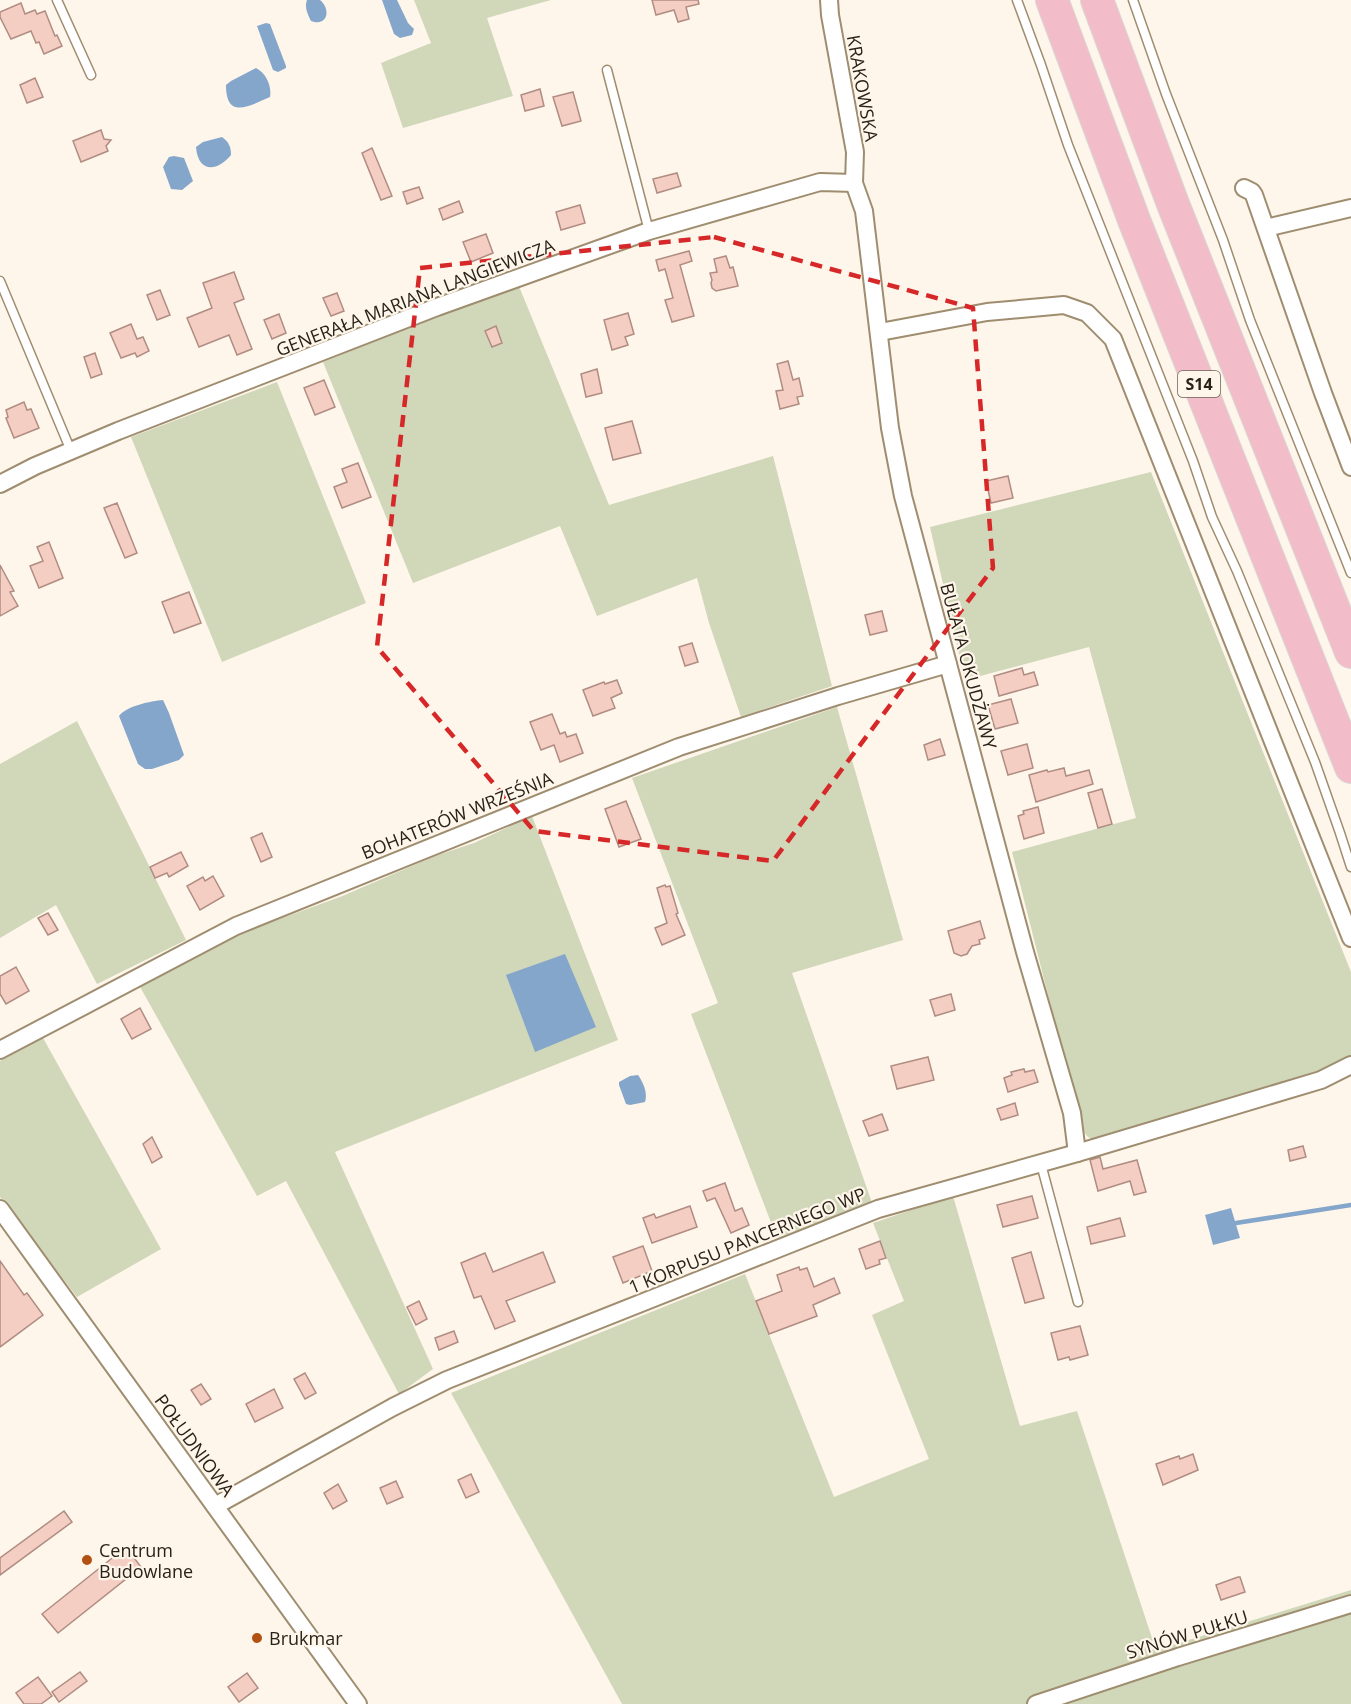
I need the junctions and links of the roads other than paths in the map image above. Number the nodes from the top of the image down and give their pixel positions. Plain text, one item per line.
1 (57, 0) edge
2 (829, 0) edge
3 (1017, 0) edge
4 (1052, 0) edge
5 (1097, 0) edge
6 (1132, 0) edge
7 (607, 70) dead end
8 (91, 75) dead end
9 (854, 183) junction
10 (1244, 188) dead end
11 (1351, 208) edge
12 (1266, 228) junction
13 (650, 231) junction
14 (0, 281) edge
15 (880, 332) junction
16 (71, 451) junction
17 (1351, 467) edge
18 (0, 484) edge
19 (1351, 573) edge
20 (1351, 652) edge
21 (948, 664) junction
22 (1351, 767) edge
23 (1351, 867) edge
24 (1351, 936) edge
25 (0, 1050) edge
26 (1351, 1065) edge
27 (1077, 1154) junction
28 (1041, 1164) junction
29 (0, 1209) edge
30 (1078, 1302) dead end
31 (215, 1506) junction
32 (1351, 1604) edge
33 (358, 1704) edge
34 (1036, 1704) edge

1 - 8 lane
2 - 9 street, KRAKOWSKA
3 - 23 lane
4 - 22 highway, S14
5 - 20 highway, S14
6 - 19 lane
7 - 13 lane
9 - 13 street, GENERAŁA MARIANA LANGIEWICZA
9 - 15 street, BUŁATA OKUDŻAWY
10 - 12 street
11 - 12 street
12 - 17 street
13 - 16 street, GENERAŁA MARIANA LANGIEWICZA
14 - 16 lane
15 - 21 street, BUŁATA OKUDŻAWY
15 - 24 street
16 - 18 street, GENERAŁA MARIANA LANGIEWICZA
21 - 25 street, BOHATERÓW WRZEŚNIA
21 - 27 street, BUŁATA OKUDŻAWY
26 - 27 street, 1 KORPUSU PANCERNEGO WP
27 - 28 street, 1 KORPUSU PANCERNEGO WP
28 - 30 lane
28 - 31 street, 1 KORPUSU PANCERNEGO WP
29 - 31 street, POŁUDNIOWA
31 - 33 street, POŁUDNIOWA
32 - 34 street, SYNÓW PUŁKU

